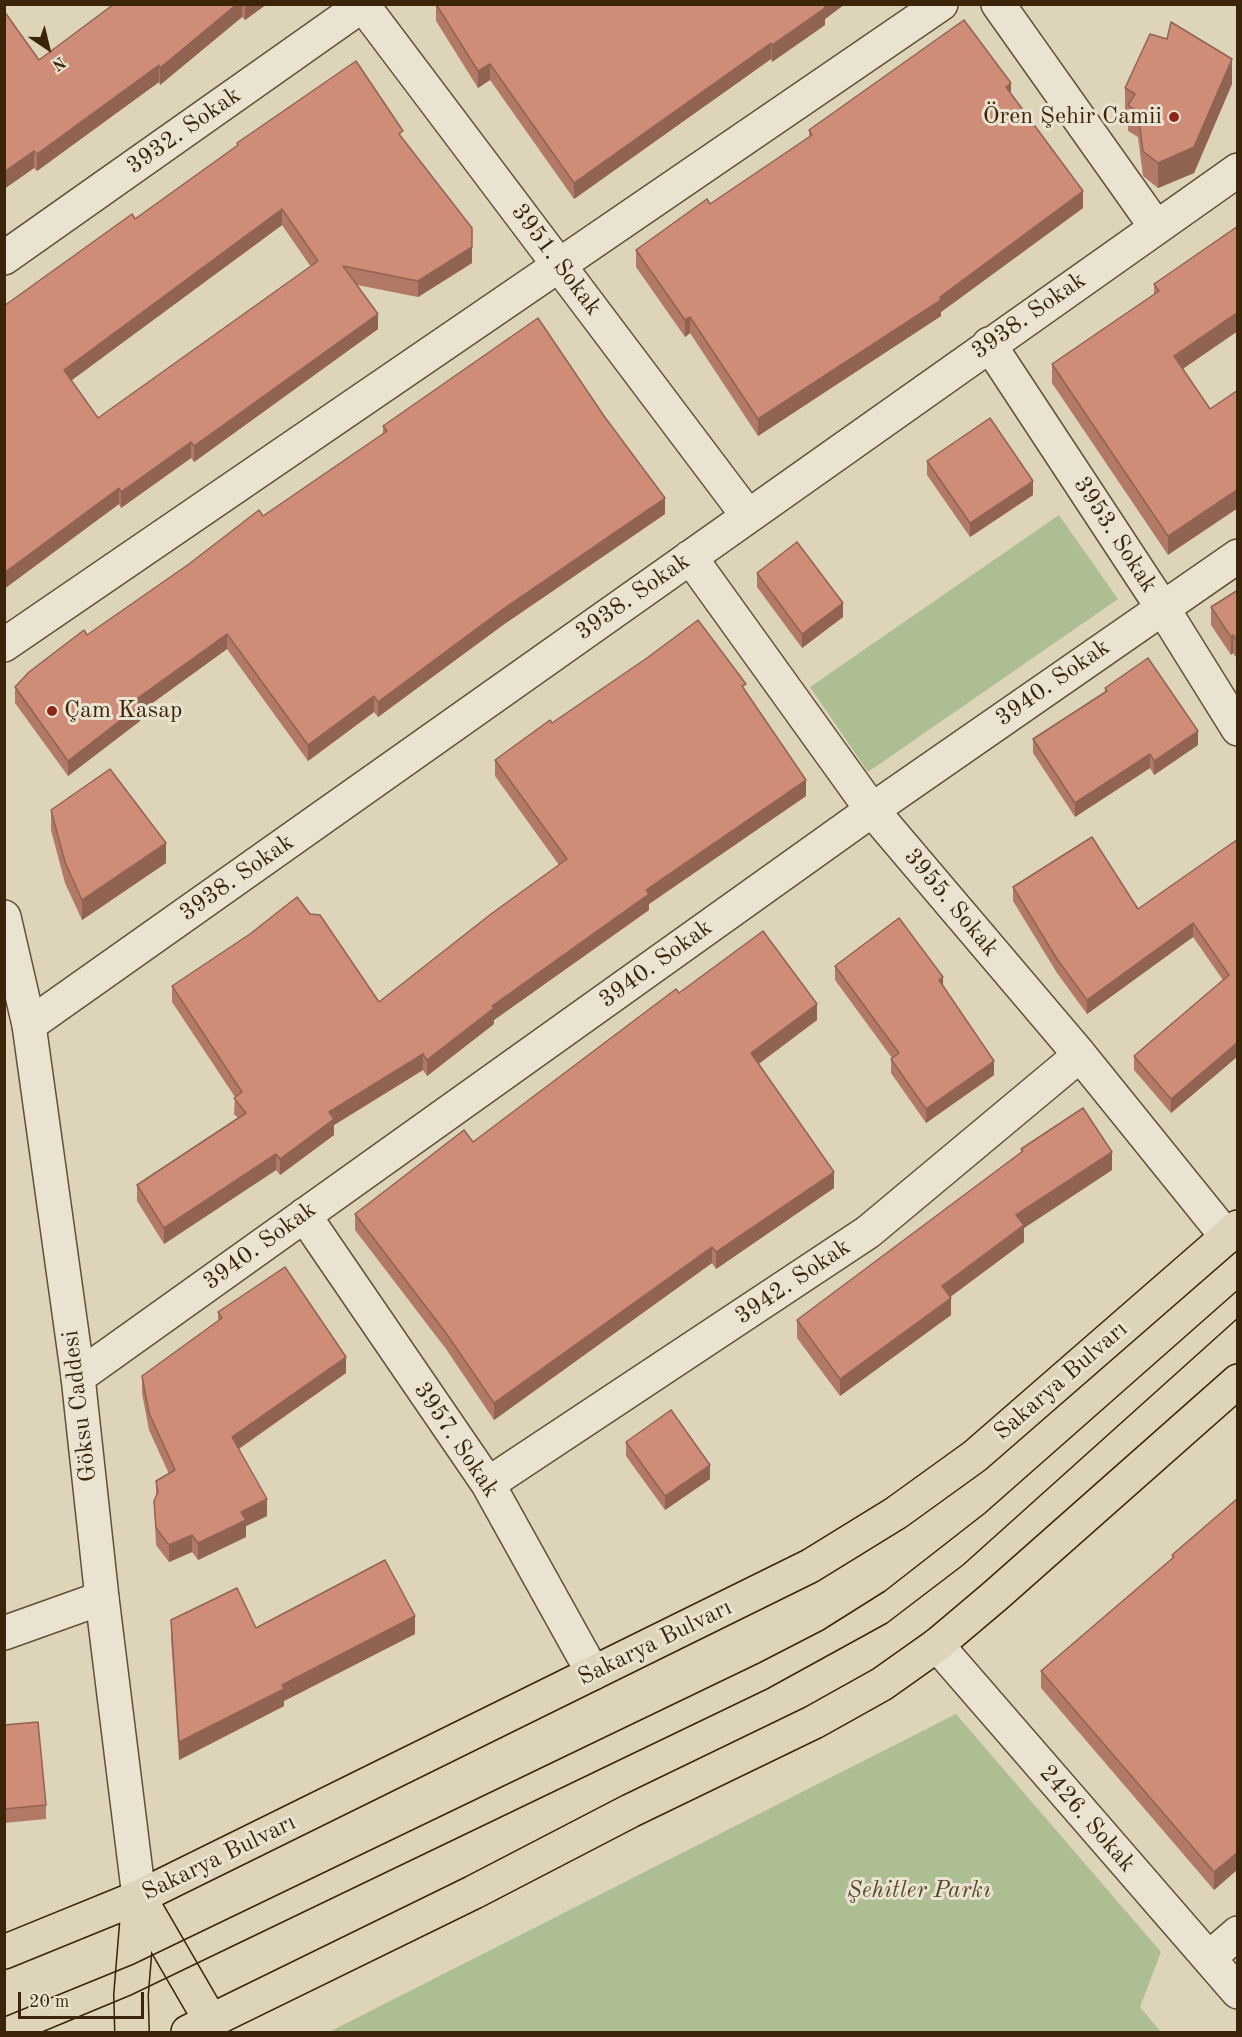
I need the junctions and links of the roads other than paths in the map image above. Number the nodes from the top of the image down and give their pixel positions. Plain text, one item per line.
1 (941, 4) edge
2 (998, 4) edge
3 (363, 5) edge
4 (1238, 170) edge
5 (1156, 227) junction
6 (4, 258) edge
7 (561, 266) junction
8 (989, 344) junction
9 (748, 516) junction
10 (1238, 556) edge
11 (690, 557) junction
12 (1162, 607) junction
13 (4, 645) edge
14 (1238, 729) edge
15 (872, 810) junction
16 (7, 937) edge
17 (29, 1025) junction
18 (1080, 1055) junction
19 (304, 1215) junction
20 (1232, 1232) edge
21 (78, 1377) junction
22 (1238, 1381) edge
23 (488, 1484) junction
24 (102, 1598) junction
25 (4, 1633) edge
26 (937, 1645) junction
27 (593, 1673) junction
28 (140, 1898) junction
29 (1238, 1933) edge
30 (4, 1952) edge
31 (1209, 1958) junction
32 (1238, 1992) edge
33 (205, 2029) edge
34 (132, 2032) edge

1 - 7 street
2 - 5 street
3 - 6 street, 3932. Sokak
3 - 7 street, 3951. Sokak
4 - 5 street, 3938. Sokak
5 - 8 street, 3938. Sokak
7 - 9 street, 3951. Sokak
7 - 13 street
8 - 9 street, 3938. Sokak
8 - 12 street, 3953. Sokak
9 - 11 street, 3938. Sokak
10 - 12 street, 3940. Sokak
11 - 15 street, 3955. Sokak
11 - 17 street, 3938. Sokak
12 - 14 street, 3953. Sokak
12 - 15 street, 3940. Sokak
15 - 18 street, 3955. Sokak
15 - 19 street, 3940. Sokak
16 - 17 street, Göksu Caddesi
17 - 21 street, Göksu Caddesi
18 - 20 street, 3955. Sokak
18 - 23 street, 3942. Sokak
19 - 21 street, 3940. Sokak
19 - 23 street, 3957. Sokak
20 - 27 main road, Sakarya Bulvarı
21 - 24 street, Göksu Caddesi
22 - 26 main road
23 - 27 street, 3957. Sokak
24 - 25 street
24 - 28 street, Göksu Caddesi
26 - 31 street, 2426. Sokak
26 - 33 main road
27 - 28 main road, Sakarya Bulvarı
28 - 30 main road, Sakarya Bulvarı
28 - 33 main road
28 - 34 main road
29 - 31 street
31 - 32 street, 2426. Sokak

